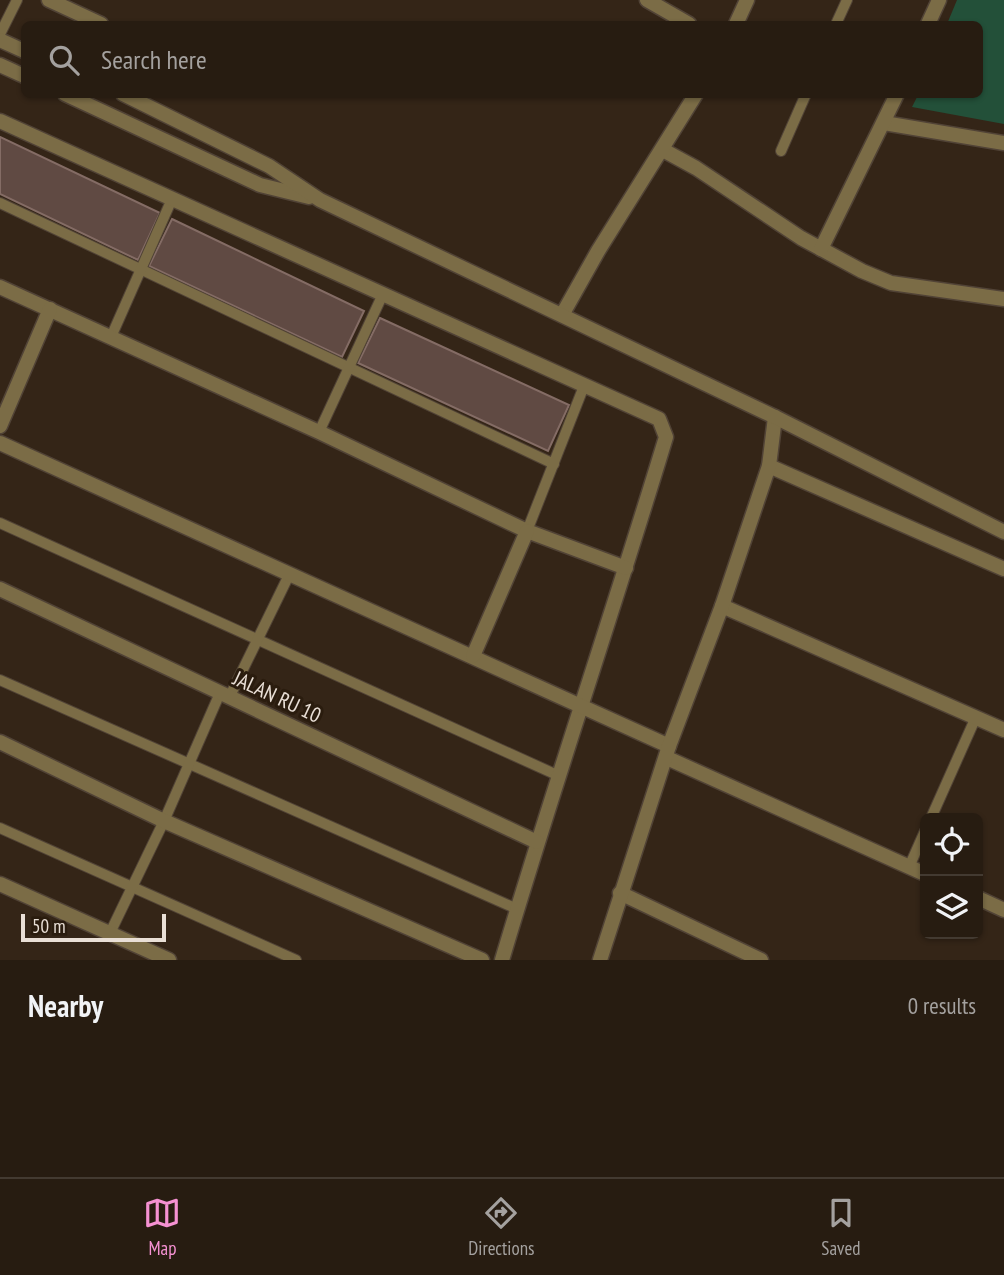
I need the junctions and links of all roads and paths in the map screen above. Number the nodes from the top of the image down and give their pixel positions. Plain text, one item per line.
1 (17, 0) edge
2 (49, 0) edge
3 (647, 0) edge
4 (747, 0) edge
5 (847, 0) edge
6 (939, 0) edge
7 (94, 21) edge
8 (684, 21) edge
9 (737, 21) edge
10 (837, 21) edge
11 (929, 21) edge
12 (0, 34) edge
13 (0, 40) edge
14 (21, 50) edge
15 (0, 65) edge
16 (21, 75) edge
17 (74, 98) edge
18 (131, 98) edge
19 (694, 98) edge
20 (804, 98) edge
21 (895, 98) edge
22 (0, 121) edge
23 (884, 123) junction
24 (1004, 143) edge
25 (663, 150) junction
26 (781, 151) dead end
27 (172, 199) junction
28 (320, 200) junction
29 (0, 203) edge
30 (821, 248) junction
31 (141, 269) junction
32 (0, 287) edge
33 (383, 294) junction
34 (1004, 299) edge
35 (50, 309) junction
36 (562, 315) junction
37 (111, 337) junction
38 (349, 367) junction
39 (584, 386) junction
40 (775, 417) junction
41 (0, 426) edge
42 (319, 432) junction
43 (0, 443) edge
44 (554, 464) junction
45 (769, 466) junction
46 (0, 523) edge
47 (527, 531) junction
48 (1004, 532) edge
49 (626, 568) junction
50 (1004, 569) edge
51 (289, 573) junction
52 (0, 589) edge
53 (722, 606) junction
54 (257, 641) junction
55 (473, 656) junction
56 (0, 680) edge
57 (225, 696) junction
58 (586, 708) junction
59 (976, 718) junction
60 (1004, 730) edge
61 (0, 742) edge
62 (668, 752) junction
63 (189, 762) junction
64 (557, 775) junction
65 (933, 813) edge
66 (164, 821) junction
67 (0, 828) edge
68 (537, 842) junction
69 (920, 842) edge
70 (909, 867) junction
71 (920, 872) edge
72 (0, 884) edge
73 (132, 886) junction
74 (621, 894) junction
75 (983, 900) edge
76 (517, 909) junction
77 (1004, 910) edge
78 (110, 933) junction
79 (169, 960) edge
80 (296, 960) edge
81 (482, 960) edge
82 (502, 960) edge
83 (600, 960) edge
84 (761, 960) edge

1 - 12 lane
2 - 7 street
3 - 8 street
4 - 9 street
5 - 10 lane
6 - 11 street
13 - 14 street
15 - 16 street
17 - 28 street
18 - 28 street
19 - 25 street
20 - 26 lane
21 - 23 street
22 - 27 street
23 - 24 street
23 - 30 street
25 - 30 street
25 - 36 street
27 - 31 lane
27 - 33 street
28 - 36 street
29 - 31 lane
30 - 34 street
31 - 37 lane
31 - 38 lane
32 - 35 street
33 - 38 lane
33 - 39 street
35 - 37 street
35 - 41 street
36 - 40 street
37 - 42 street
38 - 42 lane
38 - 44 lane
39 - 44 lane
39 - 49 street
40 - 45 street
40 - 48 street
42 - 47 street
43 - 51 street
44 - 47 lane
45 - 50 street
45 - 53 street
46 - 54 lane
47 - 49 street
47 - 55 street
49 - 58 street
51 - 54 lane
51 - 55 street
52 - 57 street, JALAN RU 10
53 - 59 street
53 - 62 street
54 - 57 lane
54 - 64 lane
55 - 58 street
56 - 63 lane
57 - 63 lane
57 - 68 street, JALAN RU 10
58 - 62 street
58 - 64 street
59 - 60 street
59 - 65 lane
61 - 66 street
62 - 70 street
62 - 74 street
63 - 66 lane
63 - 76 lane
64 - 68 street
66 - 73 lane
66 - 81 street
67 - 73 lane
68 - 76 street
69 - 70 lane
70 - 71 street
72 - 78 street
73 - 78 lane
73 - 80 lane
74 - 83 street
74 - 84 street
75 - 77 street
76 - 82 street
78 - 79 street

